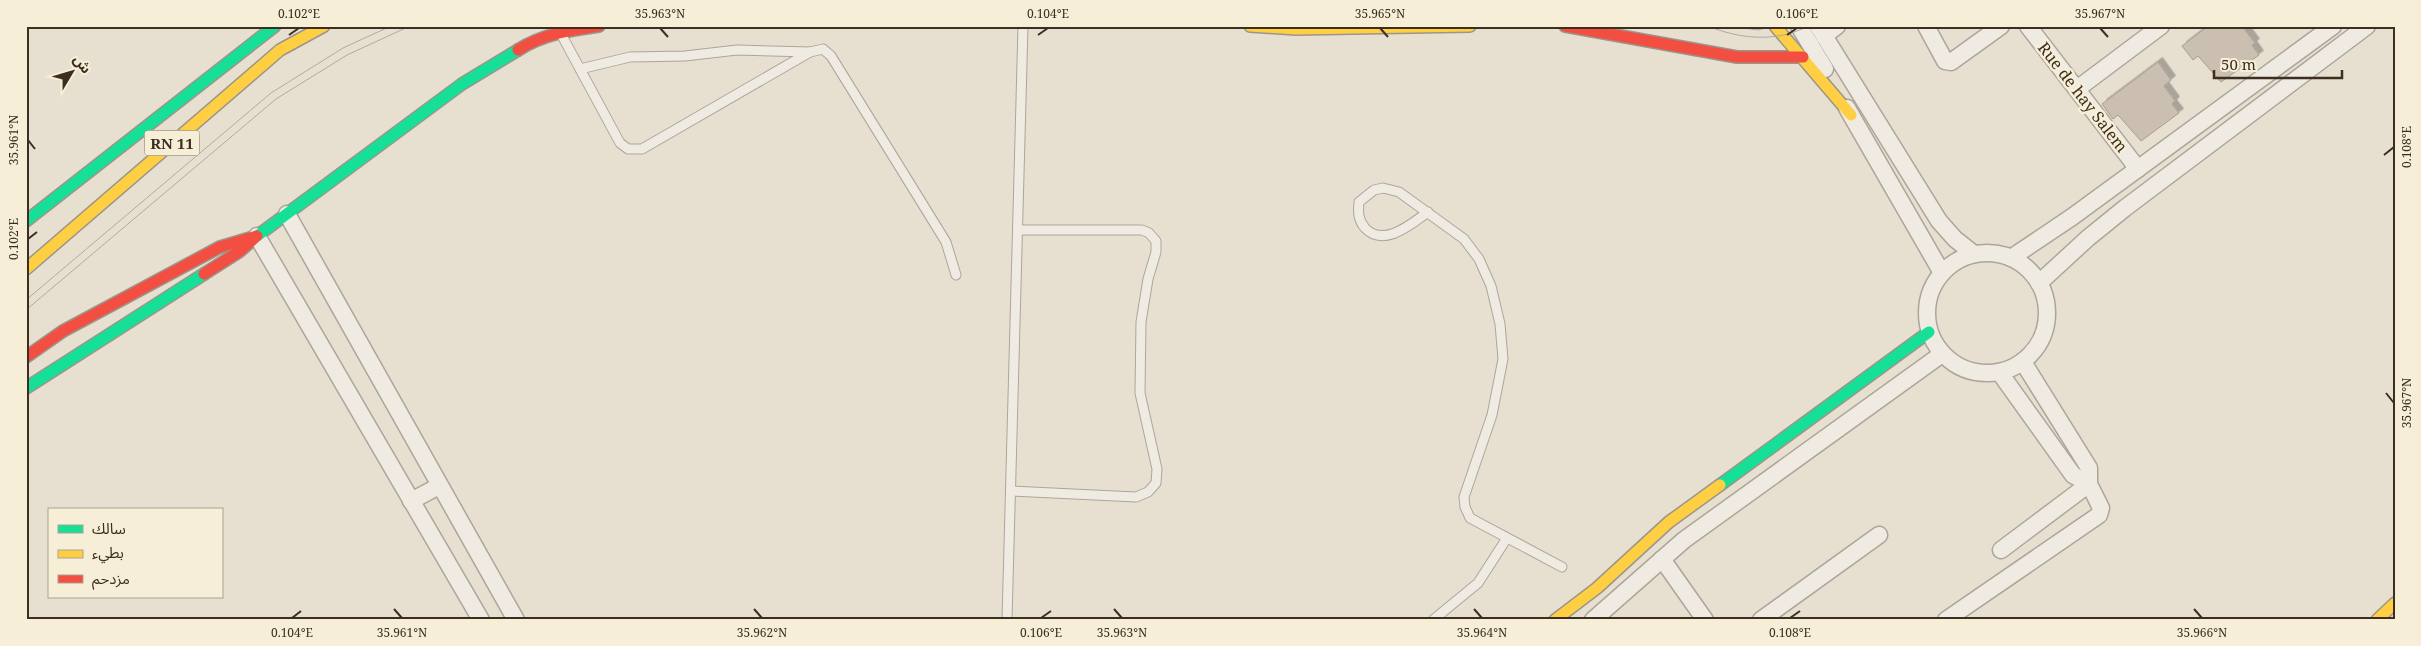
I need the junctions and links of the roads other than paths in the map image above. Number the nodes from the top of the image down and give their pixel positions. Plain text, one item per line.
1 (275, 26) edge
2 (324, 26) edge
3 (599, 26) edge
4 (1023, 26) edge
5 (1250, 26) edge
6 (1470, 26) edge
7 (1565, 26) edge
8 (1776, 26) edge
9 (1799, 26) edge
10 (1926, 26) edge
11 (2001, 26) edge
12 (2028, 26) edge
13 (2161, 26) edge
14 (2334, 26) edge
15 (2367, 26) edge
16 (1827, 29) edge
17 (560, 32) junction
18 (810, 52) junction
19 (1803, 57) junction
20 (580, 69) junction
21 (2077, 89) junction
22 (1851, 115) junction
23 (2138, 168) junction
24 (1428, 212) junction
25 (287, 214) junction
26 (26, 221) edge
27 (1018, 230) junction
28 (257, 236) junction
29 (1974, 254) junction
30 (2011, 258) junction
31 (26, 269) edge
32 (1942, 273) junction
33 (956, 275) dead end
34 (2039, 283) junction
35 (1929, 332) junction
36 (1942, 354) junction
37 (26, 357) edge
38 (2023, 362) junction
39 (2000, 373) junction
40 (26, 388) edge
41 (2089, 484) junction
42 (439, 486) junction
43 (1011, 492) junction
44 (411, 501) junction
45 (1879, 535) dead end
46 (1507, 538) junction
47 (2002, 550) dead end
48 (1662, 559) junction
49 (1562, 567) dead end
50 (2395, 603) edge
51 (481, 620) edge
52 (516, 620) edge
53 (1008, 620) edge
54 (1432, 620) edge
55 (1555, 620) edge
56 (1593, 620) edge
57 (1705, 620) edge
58 (1761, 620) edge
59 (1946, 620) edge
60 (2377, 620) edge

1 - 26 main road, RN 11
2 - 31 main road, RN 11
3 - 17 main road
4 - 27 lane
5 - 6 main road
7 - 19 main road
8 - 19 main road
9 - 22 street
10 - 11 street
12 - 21 street, Rue de hay Salem
13 - 21 street
14 - 23 street
15 - 34 street
16 - 29 street
17 - 20 lane
17 - 25 main road
18 - 20 lane
18 - 20 lane
18 - 33 lane
19 - 22 main road
21 - 23 street, Rue de hay Salem
22 - 32 street
23 - 30 street
24 - 24 lane
24 - 46 lane
25 - 28 main road
25 - 42 street
27 - 43 lane
27 - 43 lane
28 - 37 main road
28 - 40 main road
28 - 44 street
29 - 30 street
29 - 32 street
30 - 34 street
32 - 35 street
34 - 38 street
35 - 36 street
35 - 55 main road
36 - 39 street
36 - 48 street
38 - 39 street
38 - 41 street
39 - 41 street
41 - 47 street
41 - 59 street
42 - 44 street
42 - 52 street
43 - 53 lane
44 - 51 street
45 - 58 street
46 - 49 lane
46 - 54 lane
48 - 56 street
48 - 57 street
50 - 60 main road

